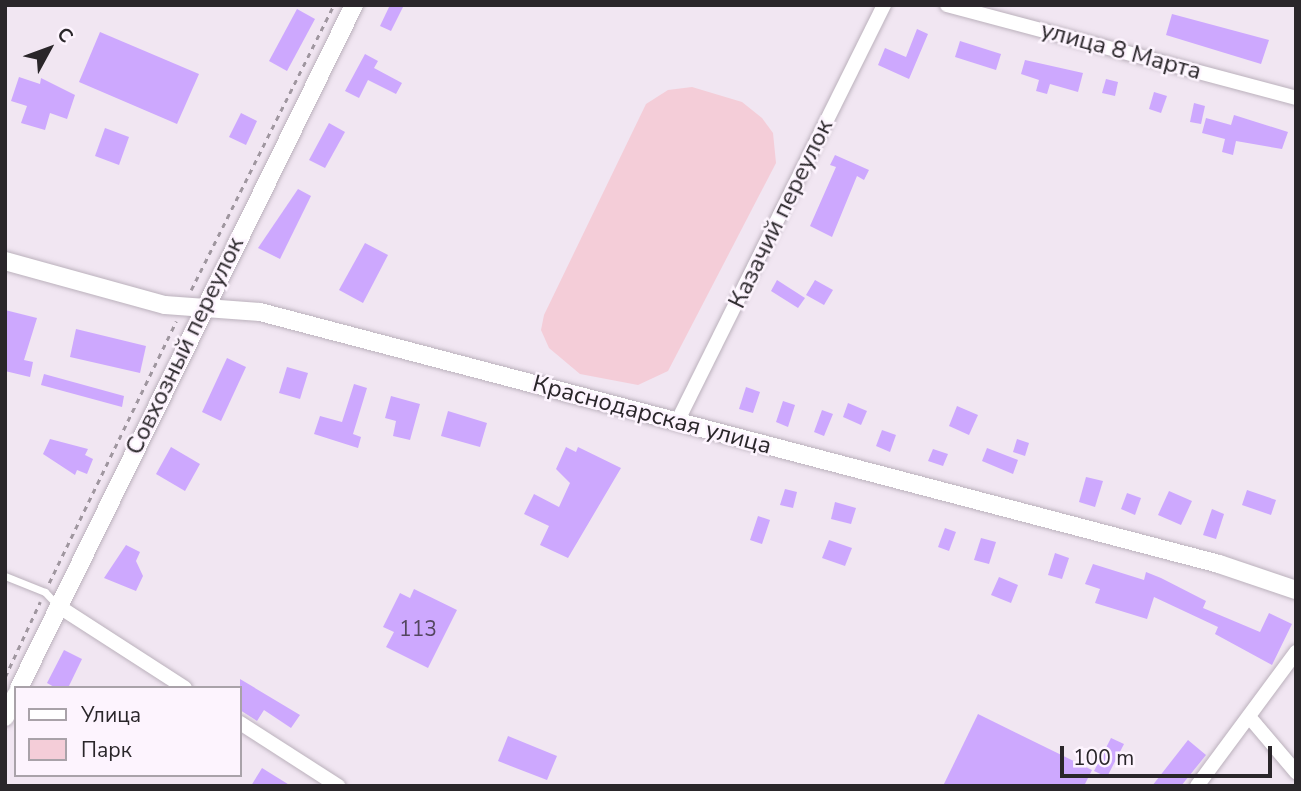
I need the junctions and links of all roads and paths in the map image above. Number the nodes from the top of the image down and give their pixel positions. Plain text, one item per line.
1 (334, 5) edge
2 (354, 5) edge
3 (884, 5) edge
4 (947, 5) edge
5 (1296, 98) edge
6 (5, 261) edge
7 (184, 305) junction
8 (203, 306) junction
9 (677, 422) junction
10 (5, 576) edge
11 (1296, 590) edge
12 (45, 592) junction
13 (58, 606) junction
14 (1296, 652) edge
15 (5, 677) edge
16 (20, 686) edge
17 (182, 686) edge
18 (14, 699) edge
19 (5, 717) edge
20 (1251, 719) junction
21 (242, 724) edge
22 (1296, 772) edge
23 (338, 786) edge
24 (1197, 786) edge

1 - 7 path
2 - 8 street, Совхозный переулок
3 - 9 street, Казачий переулок
4 - 5 street, улица 8 Марта
6 - 7 street, Краснодарская улица
7 - 8 street, Краснодарская улица
7 - 12 path
8 - 9 street, Краснодарская улица
8 - 13 street, Совхозный переулок
9 - 11 street, Краснодарская улица
10 - 12 lane
12 - 13 lane
12 - 15 path
13 - 16 street, Совхозный переулок
13 - 17 street
14 - 20 street
18 - 19 street
20 - 22 street
20 - 24 street
21 - 23 street

